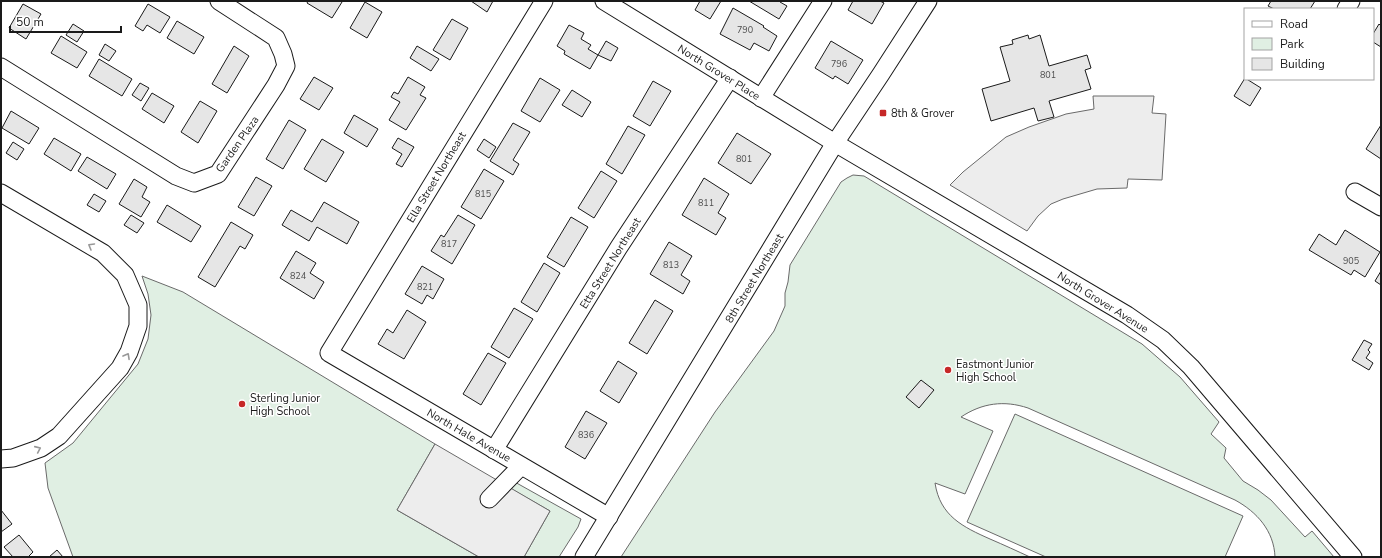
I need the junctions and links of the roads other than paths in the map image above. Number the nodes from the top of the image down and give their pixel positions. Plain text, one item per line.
1 (219, 1) edge
2 (544, 1) edge
3 (604, 1) edge
4 (823, 1) edge
5 (928, 1) edge
6 (1, 67) edge
7 (730, 78) junction
8 (761, 98) junction
9 (835, 143) junction
10 (1356, 192) dead end
11 (1, 193) edge
12 (1381, 207) edge
13 (329, 353) joint
14 (494, 450) junction
15 (1, 459) edge
16 (521, 466) junction
17 (489, 499) dead end
18 (609, 517) junction
19 (584, 557) edge
20 (1353, 557) edge

1 - 6 street, Garden Plaza
2 - 13 street, Ella Street Northeast
3 - 7 street, North Grover Place
4 - 8 street
5 - 9 street, 8th Street Northeast
7 - 8 street, North Grover Place
7 - 14 street, Etta Street Northeast
8 - 9 street, North Grover Place
9 - 18 street, 8th Street Northeast
9 - 20 street, North Grover Avenue
10 - 12 street
15 -> 11 street
13 - 14 street, North Hale Avenue
14 - 16 street, North Hale Avenue
16 - 17 street
16 - 18 street, North Hale Avenue
18 - 19 street, 8th Street Northeast

